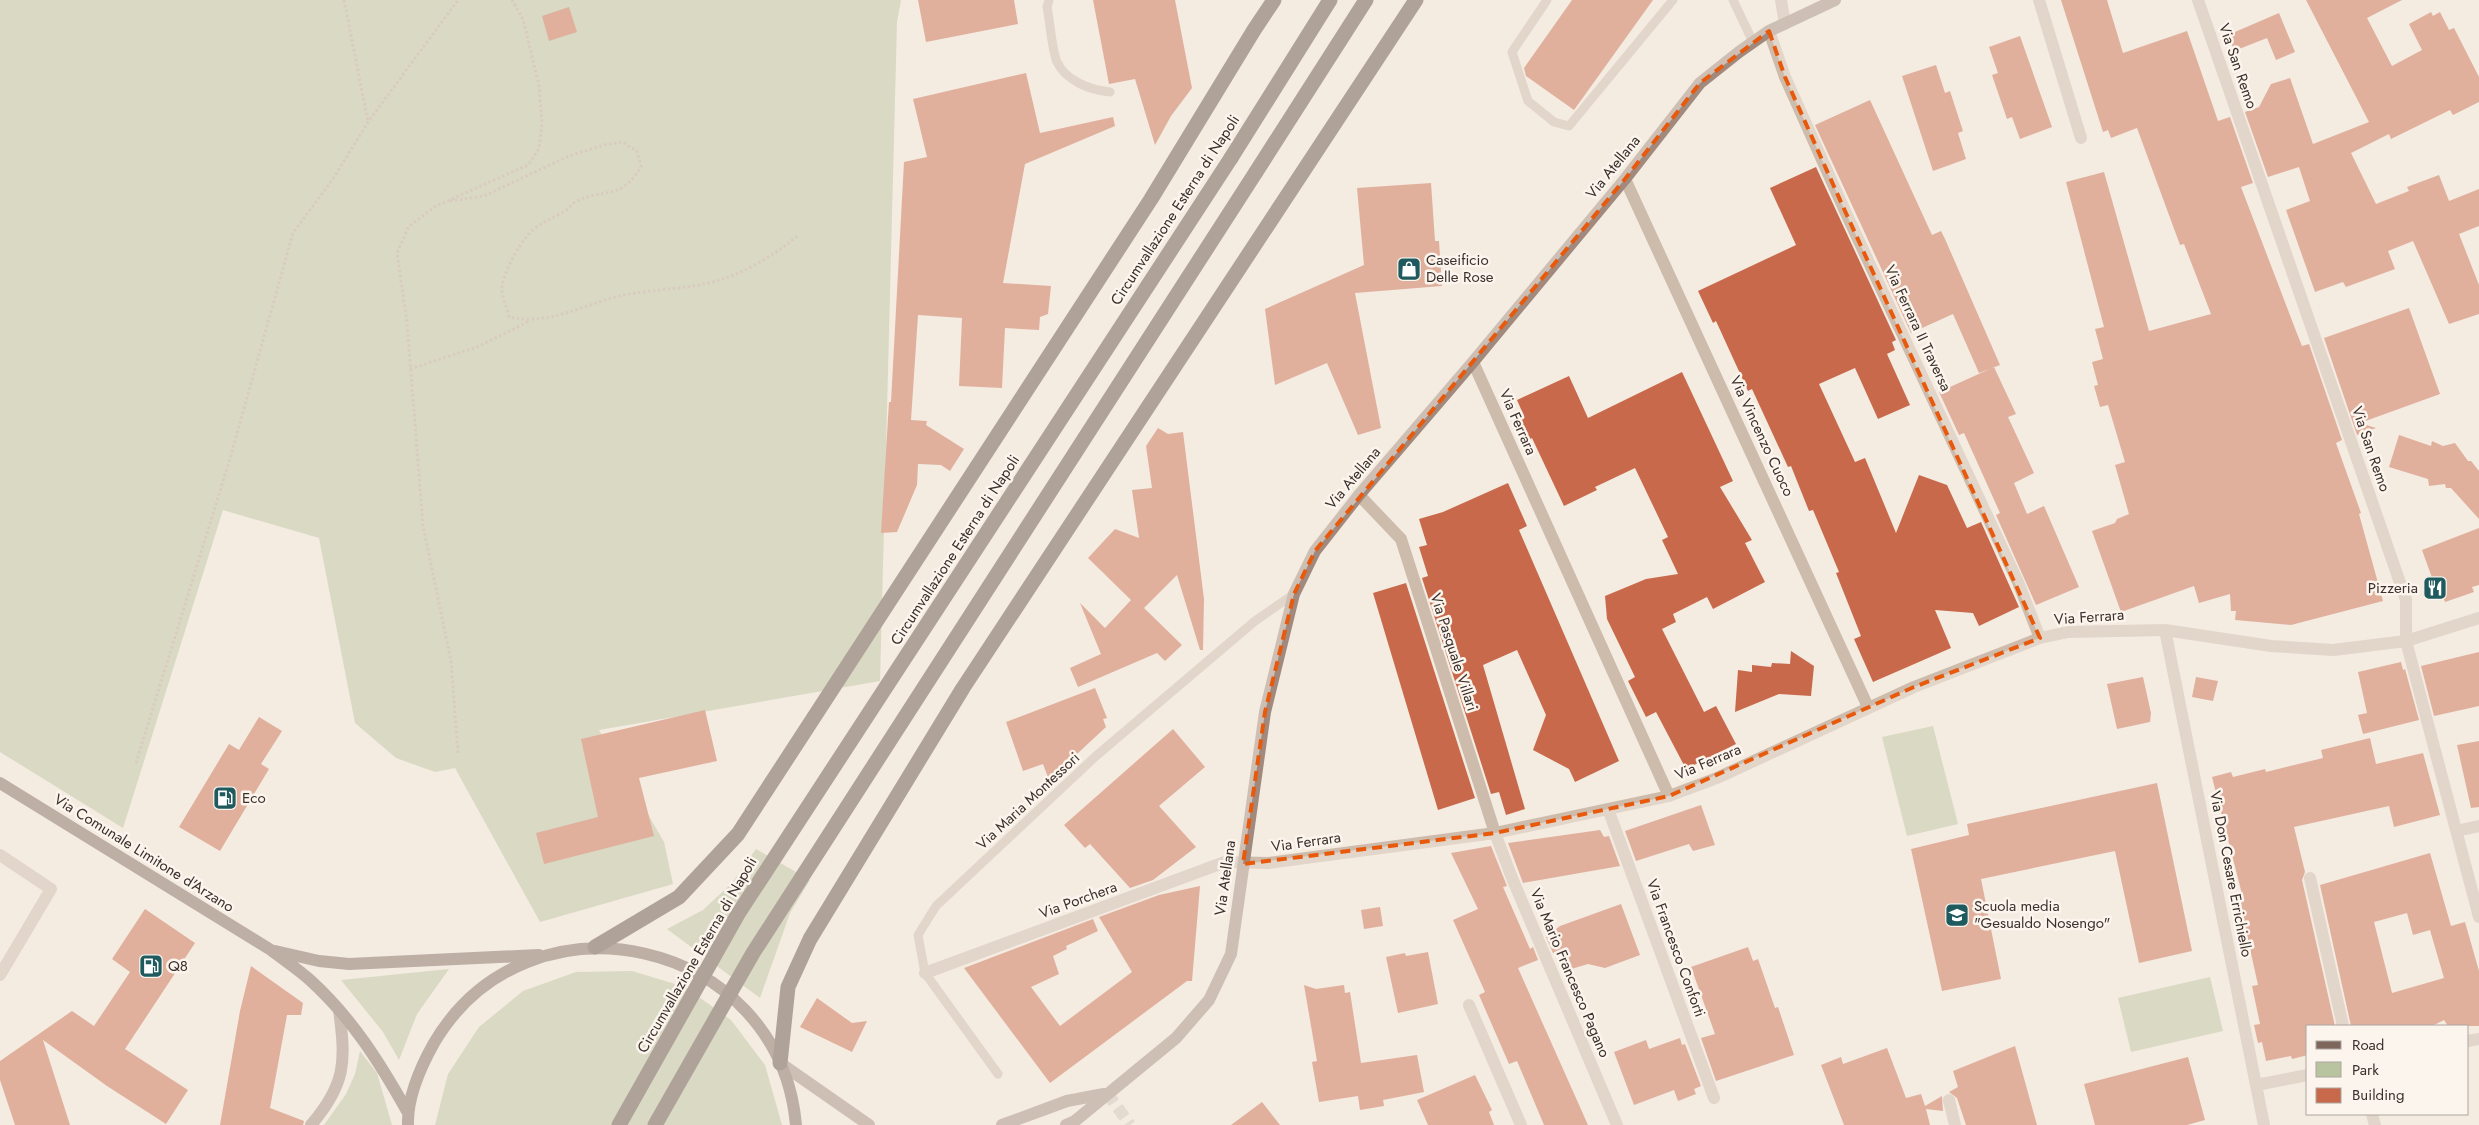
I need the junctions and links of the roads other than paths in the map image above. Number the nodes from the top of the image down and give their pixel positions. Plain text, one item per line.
1 (1049, 0) edge
2 (1274, 0) edge
3 (1330, 0) edge
4 (1366, 0) edge
5 (1416, 0) edge
6 (1547, 0) edge
7 (1673, 0) edge
8 (1733, 0) edge
9 (1781, 0) edge
10 (1835, 0) edge
11 (2039, 0) edge
12 (2198, 0) edge
13 (1785, 24) junction
14 (1769, 31) junction
15 (1753, 42) junction
16 (1110, 92) dead end
17 (2081, 138) dead end
18 (1626, 179) junction
19 (1473, 362) junction
20 (1359, 495) junction
21 (1294, 594) junction
22 (2479, 618) edge
23 (2165, 630) junction
24 (2040, 638) junction
25 (2406, 641) junction
26 (1868, 707) junction
27 (0, 783) edge
28 (1668, 796) junction
29 (1608, 809) junction
30 (2479, 826) edge
31 (2456, 831) junction
32 (1495, 833) junction
33 (0, 855) edge
34 (1244, 864) junction
35 (2310, 878) dead end
36 (2479, 917) edge
37 (594, 947) junction
38 (271, 950) junction
39 (552, 954) junction
40 (925, 973) junction
41 (0, 975) edge
42 (1469, 1005) dead end
43 (339, 1010) junction
44 (2343, 1025) edge
45 (780, 1063) junction
46 (998, 1074) dead end
47 (2306, 1075) edge
48 (2256, 1085) junction
49 (1107, 1093) junction
50 (1714, 1098) dead end
51 (1948, 1100) dead end
52 (407, 1111) junction
53 (311, 1125) edge
54 (408, 1125) edge
55 (619, 1125) edge
56 (655, 1125) edge
57 (796, 1125) edge
58 (869, 1125) edge
59 (1002, 1125) edge
60 (1066, 1125) edge
61 (1521, 1125) edge
62 (1617, 1125) edge
63 (1956, 1125) edge
64 (2264, 1125) edge

1 - 16 lane
2 - 37 highway
3 - 55 highway, Circumvallazione Esterna di Napoli, bridge
4 - 56 highway, bridge
5 - 45 highway
6 - 7 lane
8 - 15 lane
9 - 13 street
10 - 13 main road, Via Atellana
11 - 17 street
12 - 25 street, Via San Remo
13 - 14 main road, Via Atellana
14 - 15 main road, Via Atellana
14 - 24 street, Via Ferrara II Traversa
15 - 18 main road, Via Atellana
18 - 19 main road, Via Atellana
18 - 26 street, Via Vincenzo Cuoco
19 - 20 main road, Via Atellana
19 - 28 street, Via Ferrara
20 - 21 main road, Via Atellana
20 - 32 street, Via Pasquale Villari
21 - 34 main road, Via Atellana
21 - 40 lane, Via Maria Montessori
22 - 25 street, Via Ferrara
23 - 24 street, Via Ferrara
23 - 25 street, Via Ferrara
23 - 48 street, Via Don Cesare Errichiello
24 - 26 street, Via Ferrara
25 - 31 street, Via San Remo
26 - 28 street, Via Ferrara
27 - 38 main road, Via Comunale Limitone d'Arzano
28 - 29 street, Via Ferrara
29 - 32 street, Via Ferrara
29 - 50 street, Via Francesco Conforti
30 - 31 street
31 - 36 street, Via San Remo
32 - 34 street, Via Ferrara
32 - 62 street, Via Mario Francesco Pagano
33 - 41 street
34 - 40 street, Via Porchera
34 - 49 main road, Via Atellana
35 - 44 street
37 - 39 main road
37 - 45 main road
38 - 39 main road
38 - 43 main road
39 - 52 main road
40 - 46 lane, Via Maria Montessori
42 - 61 street
43 - 52 main road
43 - 53 main road
45 - 57 main road
45 - 58 main road
47 - 48 street
48 - 64 street, Via Don Cesare Errichiello
49 - 59 main road, Via Atellana
49 - 60 main road, Via Atellana
51 - 63 street
52 - 54 main road

